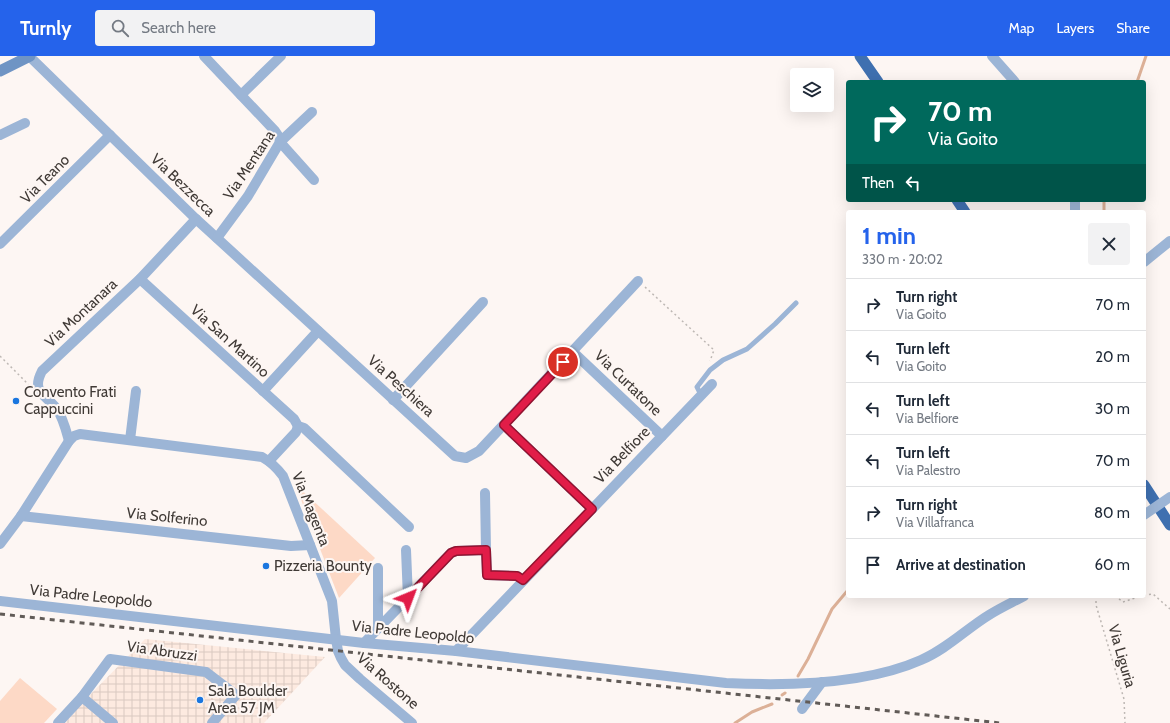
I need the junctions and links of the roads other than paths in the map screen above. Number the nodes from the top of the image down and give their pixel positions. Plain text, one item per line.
1 (30, 56) edge
2 (204, 56) edge
3 (281, 56) edge
4 (860, 56) edge
5 (992, 56) edge
6 (0, 72) edge
7 (877, 80) edge
8 (1013, 80) edge
9 (241, 95) junction
10 (312, 112) dead end
11 (25, 123) dead end
12 (0, 135) edge
13 (110, 135) junction
14 (280, 142) junction
15 (314, 180) dead end
16 (196, 219) junction
17 (217, 238) junction
18 (1170, 241) edge
19 (0, 244) edge
20 (1146, 260) edge
21 (140, 279) junction
22 (638, 281) road end
23 (483, 302) dead end
24 (796, 303) dead end
25 (318, 331) junction
26 (573, 352) junction
27 (712, 384) dead end
28 (136, 391) dead end
29 (263, 391) junction
30 (701, 395) junction
31 (393, 400) junction
32 (504, 425) junction
33 (298, 426) junction
34 (662, 436) junction
35 (130, 440) junction
36 (69, 441) junction
37 (269, 461) junction
38 (1146, 488) edge
39 (485, 494) dead end
40 (1170, 497) edge
41 (592, 509) junction
42 (1146, 514) edge
43 (21, 516) junction
44 (1170, 524) edge
45 (409, 527) dead end
46 (0, 544) edge
47 (310, 545) junction
48 (406, 550) dead end
49 (486, 550) junction
50 (378, 568) dead end
51 (523, 580) junction
52 (408, 598) junction
53 (1020, 598) edge
54 (0, 601) edge
55 (378, 628) junction
56 (336, 639) junction
57 (364, 643) junction
58 (456, 651) junction
59 (822, 682) junction
60 (82, 697) junction
61 (802, 709) dead end
62 (58, 723) edge
63 (113, 723) edge
64 (212, 723) edge
65 (412, 723) edge

1 - 6 main road
1 - 13 street, Via Bezzecca
2 - 9 street
3 - 9 street
4 - 7 highway
5 - 8 street
9 - 14 street
10 - 14 street, Via Mentana
11 - 12 street
13 - 16 street, Via Bezzecca
13 - 19 street, Via Teano
14 - 15 street
14 - 17 street, Via Mentana
16 - 17 street, Via Bezzecca
16 - 21 street, Via Montanara
17 - 25 street, Via Bezzecca
18 - 20 street
21 - 29 street, Via San Martino
21 - 36 street, Via Montanara
22 - 26 street
23 - 31 street
24 - 30 lane
25 - 29 street
25 - 31 street, Via Peschiera
26 - 32 street
26 - 34 street, Via Curtatone
27 - 30 street, Via Belfiore
28 - 35 street
29 - 33 street, Via San Martino
30 - 34 street, Via Belfiore
31 - 32 street, Via Peschiera
32 - 41 street
33 - 37 street
33 - 45 street, Via San Martino
34 - 41 street, Via Belfiore
35 - 36 street, Via Magenta
35 - 37 street, Via Magenta
36 - 43 street
37 - 47 street, Via Magenta
38 - 44 highway
39 - 49 street
40 - 42 street, bridge
41 - 51 street, Via Belfiore
43 - 46 street
43 - 47 street, Via Solferino
47 - 56 street, Via Magenta
48 - 52 street
49 - 51 street
49 - 52 street
50 - 55 street
51 - 58 street, Via Belfiore
52 - 55 street
53 - 59 street, Via Padre Leopoldo
54 - 56 street, Via Padre Leopoldo
55 - 57 street
56 - 57 street, Via Padre Leopoldo
56 - 65 street, Via Rostone
57 - 58 street, Via Padre Leopoldo
58 - 59 street, Via Padre Leopoldo
59 - 61 street
60 - 62 street, Via Abruzzi
60 - 63 street
60 - 64 street, Via Abruzzi

